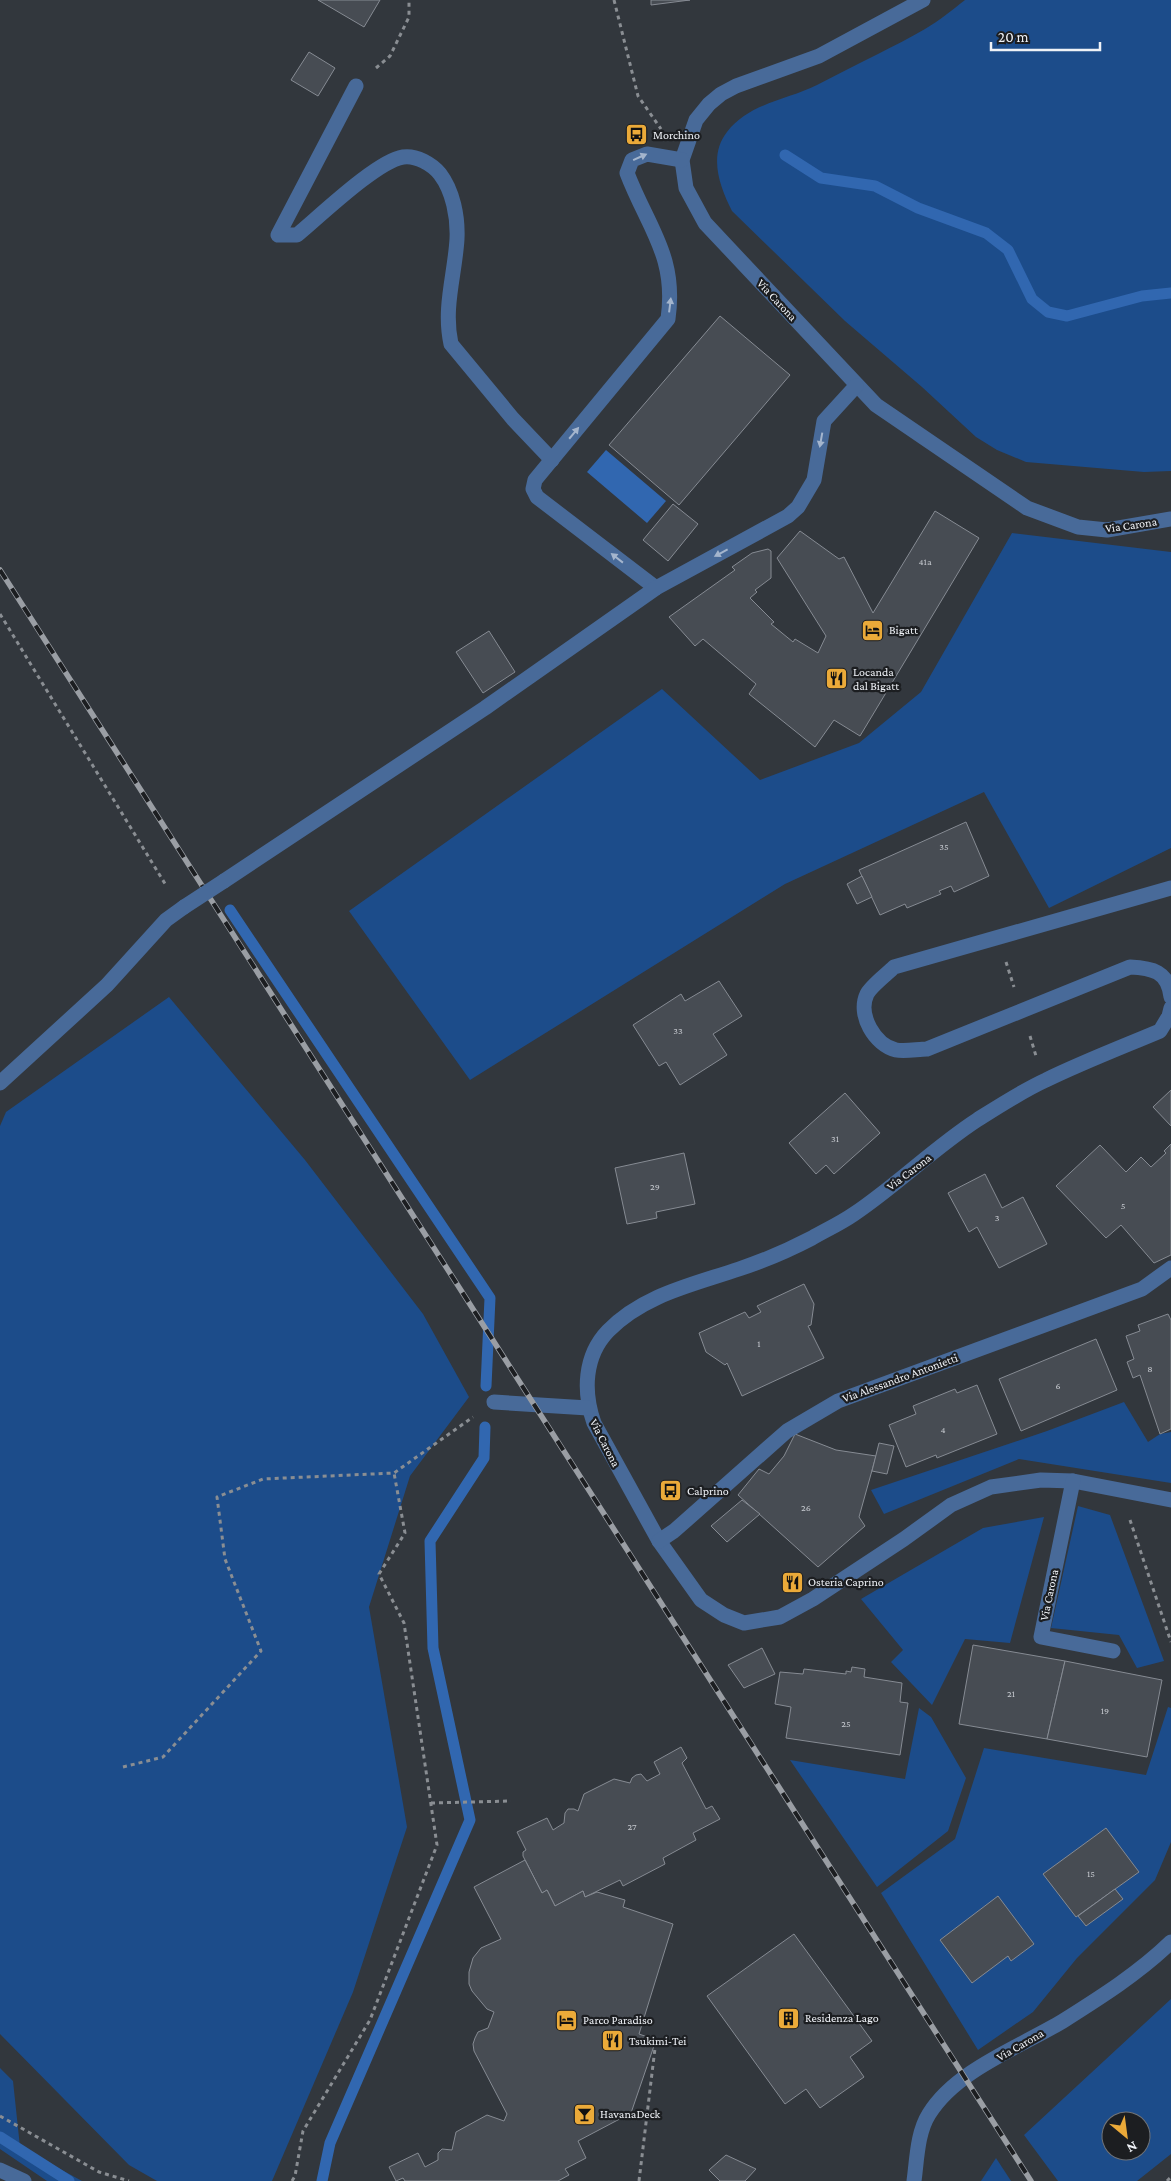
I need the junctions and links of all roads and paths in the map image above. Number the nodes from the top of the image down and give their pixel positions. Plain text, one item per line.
1 (409, 0) edge
2 (614, 0) edge
3 (923, 0) edge
4 (356, 86) joint
5 (682, 160) junction
6 (856, 386) junction
7 (552, 460) junction
8 (1171, 519) edge
9 (656, 588) junction
10 (0, 614) edge
11 (1171, 888) edge
12 (182, 908) junction
13 (1171, 997) edge
14 (1171, 1008) edge
15 (0, 1083) edge
16 (1171, 1268) edge
17 (494, 1402) joint
18 (588, 1408) junction
19 (394, 1473) junction
20 (1073, 1481) junction
21 (1171, 1500) edge
22 (1131, 1520) dead end
23 (659, 1541) junction
24 (1171, 1642) edge
25 (1113, 1651) dead end
26 (123, 1767) dead end
27 (511, 1801) dead end
28 (431, 1803) junction
29 (1171, 1942) edge
30 (656, 2040) dead end
31 (0, 2116) edge
32 (0, 2170) edge
33 (1171, 2177) edge
34 (24, 2181) edge
35 (129, 2181) edge
36 (292, 2181) edge
37 (639, 2181) edge
38 (914, 2181) edge
39 (1167, 2181) edge

1 - 4 path
2 - 5 path
3 - 5 street, Via Carona
4 - 7 street
5 - 6 street, Via Carona
7 -> 5 street
6 - 8 street, Via Carona
6 -> 9 street
9 -> 7 street
9 - 12 street, bridge
10 - 12 path
11 - 13 street
12 - 15 street
14 - 18 street, Via Carona
16 - 23 street, Via Alessandro Antonietti
17 - 18 street
17 - 19 path
18 - 23 street, Via Carona
19 - 26 path
19 - 28 path
20 - 21 street, Via Carona
20 - 23 street, Via Carona
20 - 25 street, Via Carona
22 - 24 path
27 - 28 path
28 - 36 path
29 - 38 street, Via Carona
30 - 37 path
31 - 35 path
32 - 34 street
33 - 39 path

